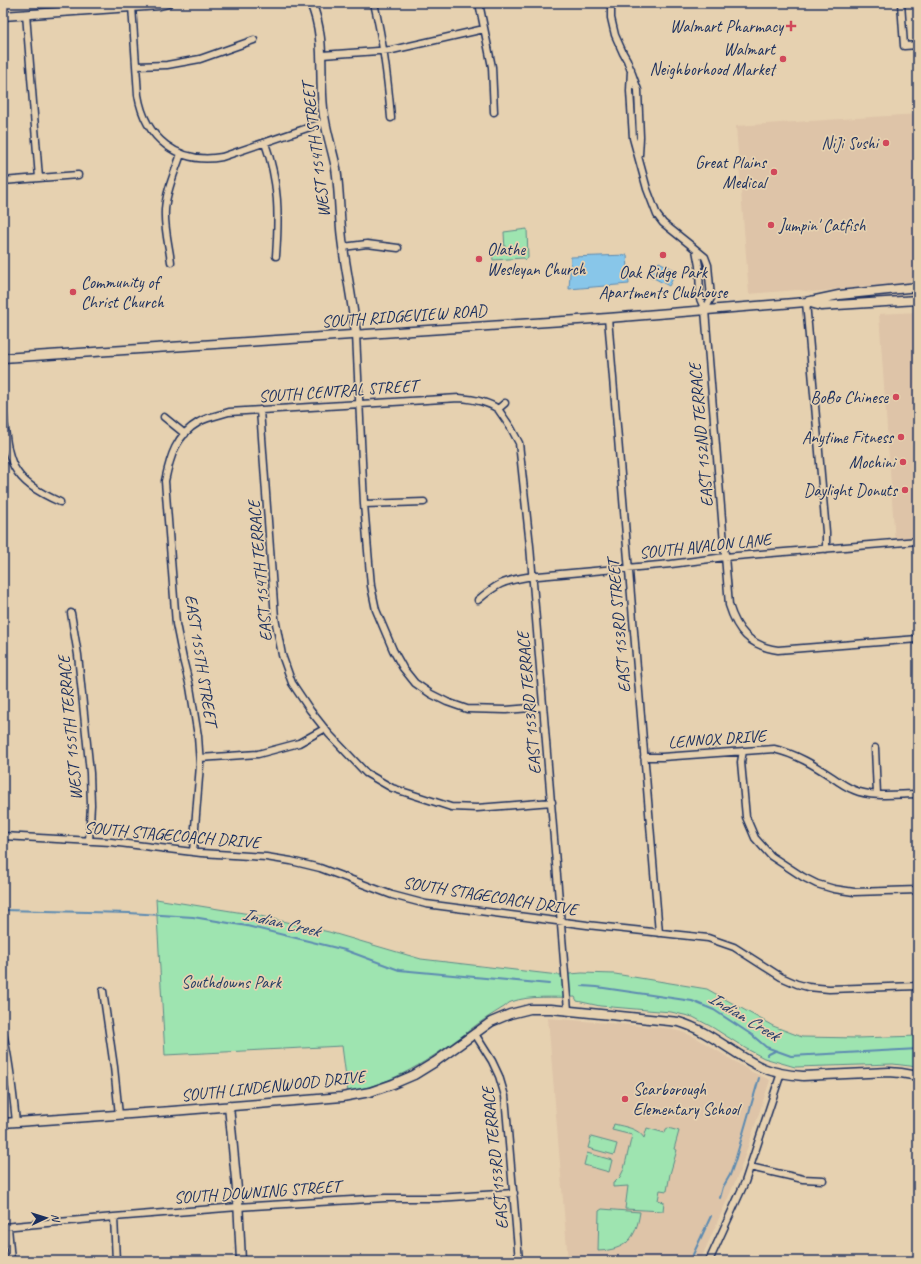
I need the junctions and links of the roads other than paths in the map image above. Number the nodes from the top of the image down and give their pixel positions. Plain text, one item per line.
1 (168, 3) edge
2 (311, 3) edge
3 (374, 3) edge
4 (479, 3) edge
5 (611, 3) edge
6 (901, 3) edge
7 (132, 6) junction
8 (26, 14) junction
9 (3, 16) edge
10 (484, 29) junction
11 (254, 40) dead end
12 (918, 45) edge
13 (383, 51) junction
14 (322, 55) junction
15 (136, 66) junction
16 (494, 112) dead end
17 (391, 118) dead end
18 (325, 122) junction
19 (265, 142) junction
20 (181, 154) junction
21 (78, 175) dead end
22 (38, 178) junction
23 (3, 181) edge
24 (343, 247) junction
25 (398, 248) dead end
26 (696, 250) junction
27 (276, 256) dead end
28 (171, 262) dead end
29 (918, 287) edge
30 (918, 300) edge
31 (806, 302) junction
32 (706, 310) junction
33 (608, 318) junction
34 (356, 334) junction
35 (3, 358) edge
36 (359, 403) junction
37 (505, 403) dead end
38 (3, 408) edge
39 (498, 409) junction
40 (260, 410) junction
41 (164, 417) dead end
42 (185, 434) junction
43 (60, 502) dead end
44 (424, 502) dead end
45 (364, 504) junction
46 (918, 541) edge
47 (826, 549) junction
48 (725, 557) junction
49 (628, 568) junction
50 (533, 576) junction
51 (478, 600) dead end
52 (71, 613) dead end
53 (918, 639) edge
54 (543, 707) junction
55 (324, 729) junction
56 (876, 748) dead end
57 (743, 751) junction
58 (644, 757) junction
59 (200, 758) junction
60 (877, 794) junction
61 (918, 794) edge
62 (552, 802) junction
63 (3, 836) edge
64 (89, 841) junction
65 (193, 852) junction
66 (918, 890) edge
67 (561, 922) junction
68 (659, 933) junction
69 (918, 986) edge
70 (103, 991) dead end
71 (568, 1010) junction
72 (3, 1033) edge
73 (475, 1034) junction
74 (781, 1073) junction
75 (918, 1076) edge
76 (230, 1106) junction
77 (119, 1115) junction
78 (16, 1122) junction
79 (3, 1123) edge
80 (750, 1166) junction
81 (824, 1180) dead end
82 (514, 1193) junction
83 (238, 1207) junction
84 (114, 1217) junction
85 (5, 1227) edge
86 (11, 1261) edge
87 (116, 1261) edge
88 (241, 1261) edge
89 (520, 1261) edge
90 (709, 1261) edge

1 - 7 street
2 - 14 street, WEST 154TH STREET
3 - 13 street
4 - 10 street
5 - 26 street
6 - 12 street
7 - 8 street
7 - 15 street
8 - 9 street
8 - 22 street
10 - 13 street
10 - 16 street
11 - 15 street
13 - 14 street
13 - 17 street
14 - 18 street, WEST 154TH STREET
15 - 20 street
18 - 19 street
18 - 24 street, WEST 154TH STREET
19 - 20 street
19 - 27 street
20 - 28 street
21 - 22 street
22 - 23 street
24 - 25 street
24 - 34 street, WEST 154TH STREET
26 - 32 street
26 - 32 street
29 - 31 street, SOUTH RIDGEVIEW ROAD
30 - 31 street, SOUTH RIDGEVIEW ROAD
31 - 32 street, SOUTH RIDGEVIEW ROAD
31 - 47 street
32 - 33 street, SOUTH RIDGEVIEW ROAD
32 - 48 street, EAST 152ND TERRACE
33 - 34 street, SOUTH RIDGEVIEW ROAD
33 - 49 street, EAST 153RD STREET
34 - 35 street, SOUTH RIDGEVIEW ROAD
34 - 36 street
36 - 39 street, SOUTH CENTRAL STREET
36 - 40 street, SOUTH CENTRAL STREET
36 - 45 street
37 - 39 street
38 - 43 street
39 - 50 street, EAST 153RD TERRACE
40 - 42 street, SOUTH CENTRAL STREET
40 - 55 street, EAST 154TH TERRACE
41 - 42 street
42 - 59 street, EAST 155TH STREET
44 - 45 street
45 - 54 street
46 - 47 street, SOUTH AVALON LANE
47 - 48 street, SOUTH AVALON LANE
48 - 49 street, SOUTH AVALON LANE
48 - 53 street, EAST 152ND TERRACE
49 - 50 street, SOUTH AVALON LANE
49 - 58 street, EAST 153RD STREET
50 - 51 street, SOUTH AVALON LANE
50 - 54 street, EAST 153RD TERRACE
52 - 64 street, WEST 155TH TERRACE
54 - 62 street, EAST 153RD TERRACE
55 - 59 street
55 - 62 street, EAST 154TH TERRACE
56 - 60 street
57 - 58 street, LENNOX DRIVE
57 - 60 street, LENNOX DRIVE
57 - 66 street
58 - 68 street, EAST 153RD STREET
59 - 65 street, EAST 155TH STREET
60 - 61 street, LENNOX DRIVE
62 - 67 street, EAST 153RD TERRACE
63 - 64 street, SOUTH STAGECOACH DRIVE
64 - 65 street, SOUTH STAGECOACH DRIVE
65 - 67 street, SOUTH STAGECOACH DRIVE
67 - 68 street, SOUTH STAGECOACH DRIVE
67 - 71 street, EAST 153RD TERRACE
68 - 69 street, SOUTH STAGECOACH DRIVE
70 - 77 street
71 - 73 street, SOUTH LINDENWOOD DRIVE
71 - 74 street, SOUTH LINDENWOOD DRIVE
72 - 78 street
73 - 76 street, SOUTH LINDENWOOD DRIVE
73 - 82 street, EAST 153RD TERRACE
74 - 75 street, SOUTH LINDENWOOD DRIVE
74 - 80 street
76 - 77 street, SOUTH LINDENWOOD DRIVE
76 - 83 street
77 - 78 street, SOUTH LINDENWOOD DRIVE
78 - 79 street, SOUTH LINDENWOOD DRIVE
80 - 81 street
80 - 90 street
82 - 83 street, SOUTH DOWNING STREET
82 - 89 street, EAST 153RD TERRACE
83 - 84 street, SOUTH DOWNING STREET
83 - 88 street
84 - 85 street, SOUTH DOWNING STREET
84 - 87 street
85 - 86 street

